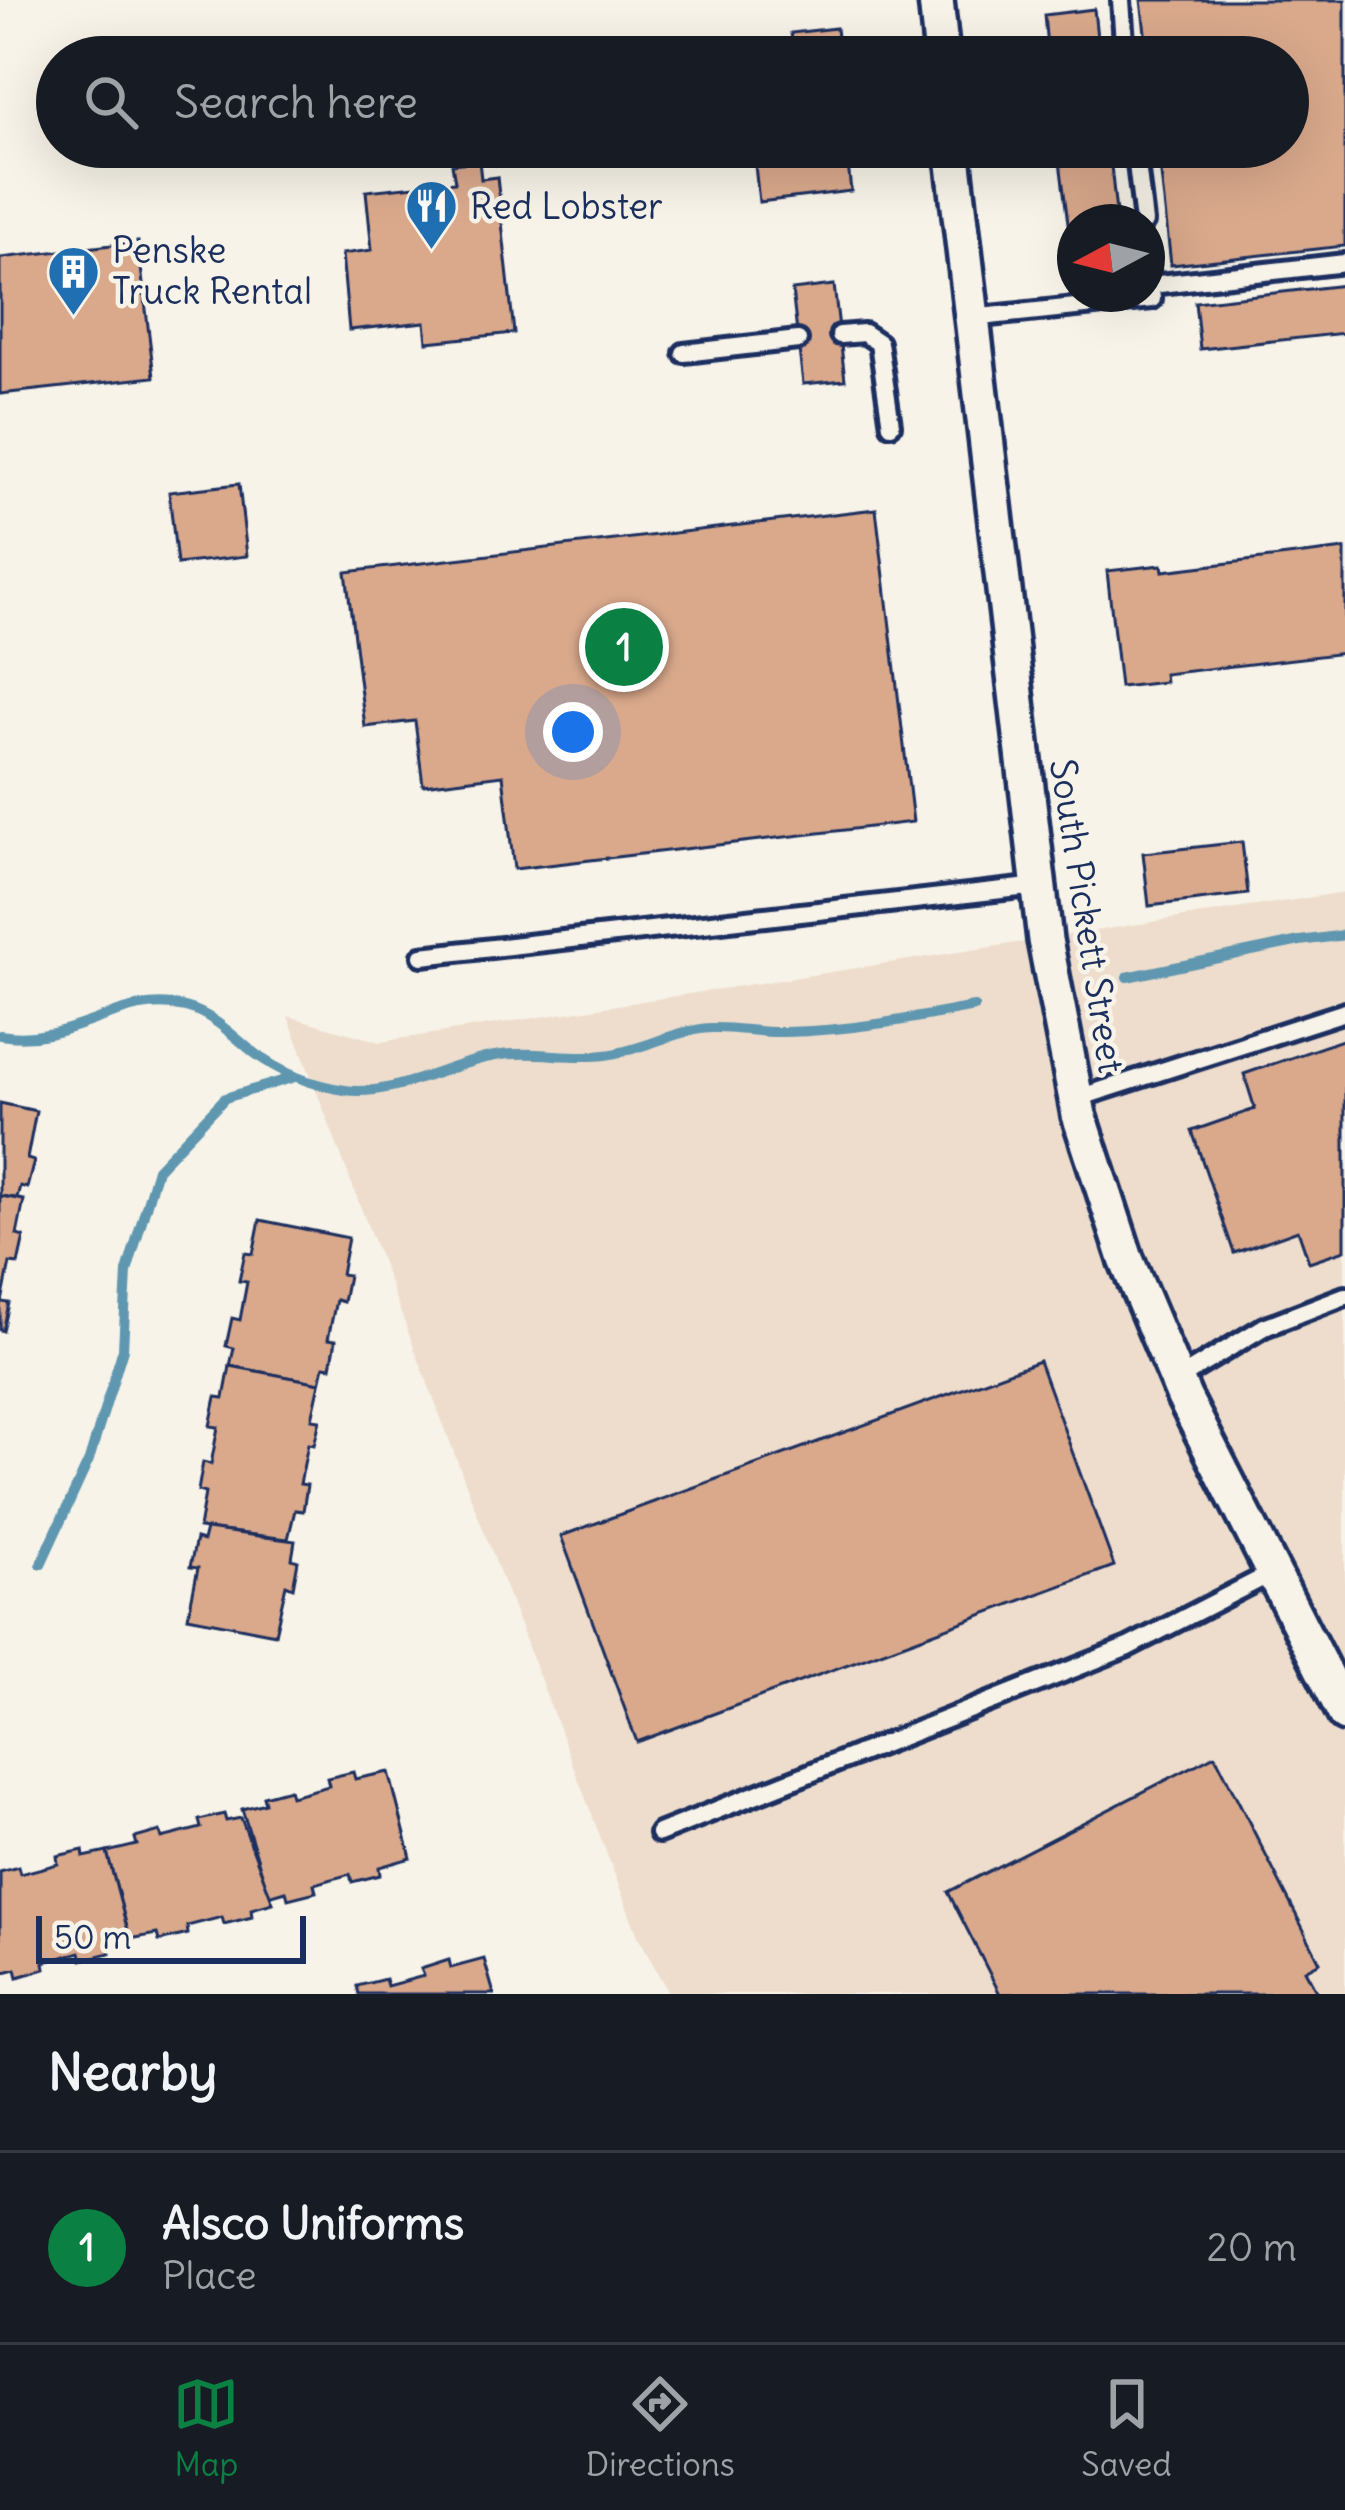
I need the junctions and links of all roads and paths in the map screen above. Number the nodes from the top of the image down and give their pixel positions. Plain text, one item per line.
1 (935, 0) edge
2 (1121, 0) edge
3 (939, 36) edge
4 (1124, 36) edge
5 (954, 168) edge
6 (1138, 168) edge
7 (1142, 204) edge
8 (1345, 263) edge
9 (1165, 282) edge
10 (1057, 309) edge
11 (971, 318) junction
12 (840, 335) dead end
13 (798, 340) dead end
14 (684, 353) dead end
15 (891, 425) dead end
16 (1038, 886) junction
17 (422, 956) dead end
18 (1345, 1012) edge
19 (1076, 1099) junction
20 (1345, 1297) edge
21 (1176, 1380) junction
22 (1272, 1573) junction
23 (1345, 1714) edge
24 (659, 1833) dead end

1 - 3 street
2 - 4 lane
5 - 11 street, South Pickett Street
6 - 7 lane
8 - 9 lane
10 - 11 lane
11 - 16 street, South Pickett Street
12 - 15 lane
13 - 14 lane
16 - 17 lane
16 - 19 street, South Pickett Street
18 - 19 lane
19 - 21 street, South Pickett Street
20 - 21 lane
21 - 22 street, South Pickett Street
22 - 23 street, South Pickett Street
22 - 24 lane

